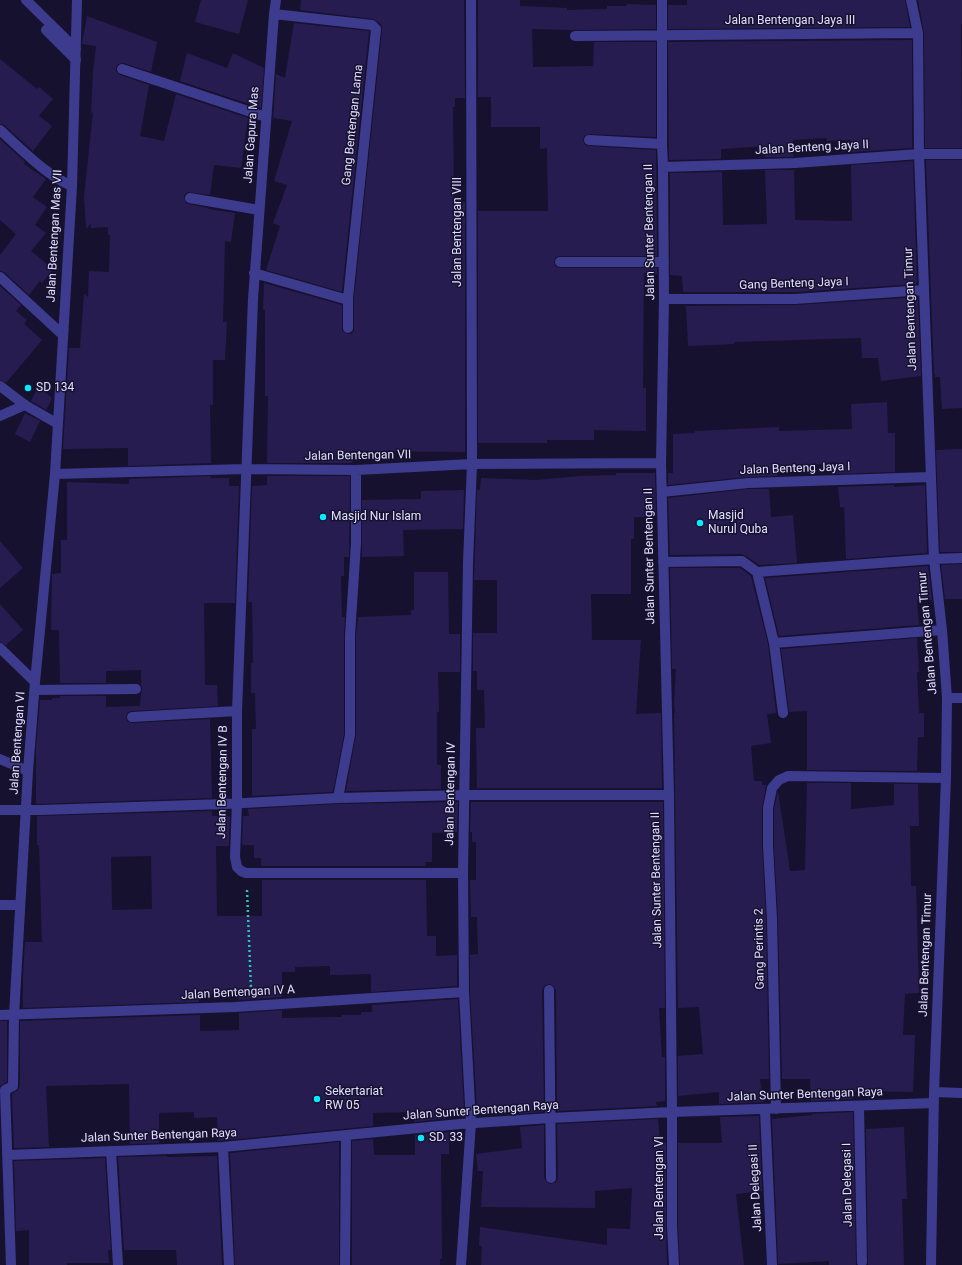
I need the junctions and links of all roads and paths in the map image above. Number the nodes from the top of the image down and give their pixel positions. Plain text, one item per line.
1 (26, 0) edge
2 (77, 0) edge
3 (276, 0) edge
4 (471, 0) edge
5 (662, 0) edge
6 (911, 0) edge
7 (274, 14) junction
8 (46, 30) dead end
9 (918, 33) junction
10 (662, 35) junction
11 (575, 36) dead end
12 (76, 49) junction
13 (76, 60) junction
14 (122, 69) dead end
15 (266, 118) junction
16 (0, 130) edge
17 (589, 140) dead end
18 (662, 144) junction
19 (919, 154) junction
20 (962, 154) edge
21 (663, 167) junction
22 (72, 186) junction
23 (190, 198) dead end
24 (259, 210) junction
25 (560, 262) dead end
26 (664, 262) junction
27 (254, 273) junction
28 (0, 277) edge
29 (924, 290) junction
30 (664, 298) junction
31 (348, 300) junction
32 (348, 328) dead end
33 (63, 335) junction
34 (0, 386) edge
35 (25, 405) junction
36 (0, 416) edge
37 (58, 424) junction
38 (661, 463) junction
39 (472, 464) junction
40 (246, 469) junction
41 (356, 470) junction
42 (55, 474) junction
43 (930, 477) junction
44 (662, 492) junction
45 (962, 558) edge
46 (934, 559) junction
47 (663, 562) junction
48 (757, 572) junction
49 (942, 630) junction
50 (774, 643) junction
51 (0, 648) edge
52 (35, 686) junction
53 (136, 689) dead end
54 (947, 698) junction
55 (962, 698) edge
56 (237, 711) junction
57 (783, 713) dead end
58 (132, 717) dead end
59 (0, 758) edge
60 (28, 771) junction
61 (946, 778) junction
62 (464, 795) junction
63 (669, 795) junction
64 (338, 798) junction
65 (237, 803) junction
66 (0, 810) edge
67 (27, 811) junction
68 (246, 873) junction
69 (463, 873) junction
70 (0, 905) edge
71 (19, 905) junction
72 (549, 990) dead end
73 (464, 992) junction
74 (252, 1006) junction
75 (0, 1015) edge
76 (14, 1015) junction
77 (2, 1090) edge
78 (934, 1092) junction
79 (962, 1093) edge
80 (934, 1103) junction
81 (859, 1106) junction
82 (776, 1109) junction
83 (765, 1110) junction
84 (672, 1112) junction
85 (551, 1118) junction
86 (471, 1123) junction
87 (346, 1135) junction
88 (223, 1148) junction
89 (111, 1151) junction
90 (7, 1155) junction
91 (552, 1178) dead end
92 (4, 1190) edge
93 (862, 1262) dead end
94 (10, 1265) edge
95 (118, 1265) edge
96 (229, 1265) edge
97 (345, 1265) edge
98 (461, 1265) edge
99 (674, 1265) edge
100 (772, 1265) edge
101 (931, 1265) edge

1 - 12 street
2 - 12 street, Jalan Bentengan Mas VII
3 - 7 street, Jalan Gapura Mas
4 - 39 street, Jalan Bentengan VIII
5 - 10 street, Jalan Sunter Bentengan II
6 - 9 street, Jalan Bentengan Timur
7 - 15 street, Jalan Gapura Mas
7 - 31 street, Gang Bentengan Lama
8 - 13 street
9 - 10 street, Jalan Bentengan Jaya III
9 - 19 street, Jalan Bentengan Timur
10 - 11 street, Jalan Bentengan Jaya III
10 - 18 street, Jalan Sunter Bentengan II
12 - 13 street, Jalan Bentengan Mas VII
13 - 22 street, Jalan Bentengan Mas VII
14 - 15 street
15 - 24 street, Jalan Gapura Mas
16 - 22 street
17 - 18 street
18 - 21 street, Jalan Sunter Bentengan II
19 - 20 street, Jalan Benteng Jaya II
19 - 21 street, Jalan Benteng Jaya II
19 - 29 street, Jalan Bentengan Timur
21 - 26 street, Jalan Sunter Bentengan II
22 - 33 street, Jalan Bentengan Mas VII
23 - 24 street
24 - 27 street, Jalan Gapura Mas
25 - 26 street
26 - 30 street, Jalan Sunter Bentengan II
27 - 31 street
27 - 40 street, Jalan Gapura Mas
28 - 33 street
29 - 30 street, Gang Benteng Jaya I
29 - 43 street, Jalan Bentengan Timur
30 - 38 street, Jalan Sunter Bentengan II
31 - 32 street, Gang Bentengan Lama
33 - 37 street, Jalan Bentengan Mas VII
34 - 35 street
35 - 36 street
35 - 37 street
37 - 42 street, Jalan Bentengan Mas VII
38 - 39 street, Jalan Bentengan VII
38 - 44 street, Jalan Sunter Bentengan II
39 - 41 street, Jalan Bentengan VII
39 - 62 street, Jalan Bentengan IV
40 - 41 street, Jalan Bentengan VII
40 - 42 street, Jalan Bentengan VII
40 - 56 street, Jalan Bentengan IV B
41 - 64 street
42 - 52 street, Jalan Bentengan VI
43 - 44 street, Jalan Benteng Jaya I
43 - 46 street, Jalan Bentengan Timur
44 - 47 street, Jalan Sunter Bentengan II
45 - 46 street
46 - 48 street
46 - 49 street, Jalan Bentengan Timur
47 - 48 street
47 - 63 street, Jalan Sunter Bentengan II
48 - 50 street
49 - 50 street
49 - 54 street, Jalan Bentengan Timur
50 - 57 street
51 - 52 street
52 - 53 street
52 - 60 street, Jalan Bentengan VI
54 - 55 street
54 - 61 street, Jalan Bentengan Timur
56 - 58 street
56 - 65 street, Jalan Bentengan IV B
59 - 60 street
60 - 67 street, Jalan Bentengan VI
61 - 78 street, Jalan Bentengan Timur
61 - 82 street, Gang Perintis 2
62 - 63 street
62 - 64 street
62 - 69 street, Jalan Bentengan IV
63 - 84 street, Jalan Sunter Bentengan II
64 - 65 street
65 - 67 street
65 - 68 street, Jalan Bentengan IV B
66 - 67 street
67 - 71 street, Jalan Bentengan VI
68 - 69 street
68 - 74 path
69 - 73 street, Jalan Bentengan IV
70 - 71 street
71 - 76 street, Jalan Bentengan VI
72 - 85 street
73 - 74 street, Jalan Bentengan IV A
73 - 86 street, Jalan Bentengan IV
74 - 76 street, Jalan Bentengan IV A
75 - 76 street, Jalan Bentengan IV A
76 - 77 street, Jalan Bentengan VI
77 - 90 street
78 - 79 street
78 - 80 street, Jalan Bentengan Timur
80 - 81 street, Jalan Sunter Bentengan Raya
80 - 101 street, Jalan Bentengan Timur
81 - 82 street, Jalan Sunter Bentengan Raya
81 - 93 street, Jalan Delegasi I
82 - 83 street, Jalan Sunter Bentengan Raya
83 - 84 street, Jalan Sunter Bentengan Raya
83 - 100 street, Jalan Delegasi II
84 - 85 street, Jalan Sunter Bentengan Raya
84 - 99 street, Jalan Bentengan VI
85 - 86 street, Jalan Sunter Bentengan Raya
85 - 91 street
86 - 87 street, Jalan Sunter Bentengan Raya
86 - 98 street, Jalan Bentengan IV
87 - 88 street, Jalan Sunter Bentengan Raya
87 - 97 street
88 - 89 street, Jalan Sunter Bentengan Raya
88 - 96 street
89 - 90 street, Jalan Sunter Bentengan Raya
89 - 95 street
90 - 92 street
92 - 94 street

